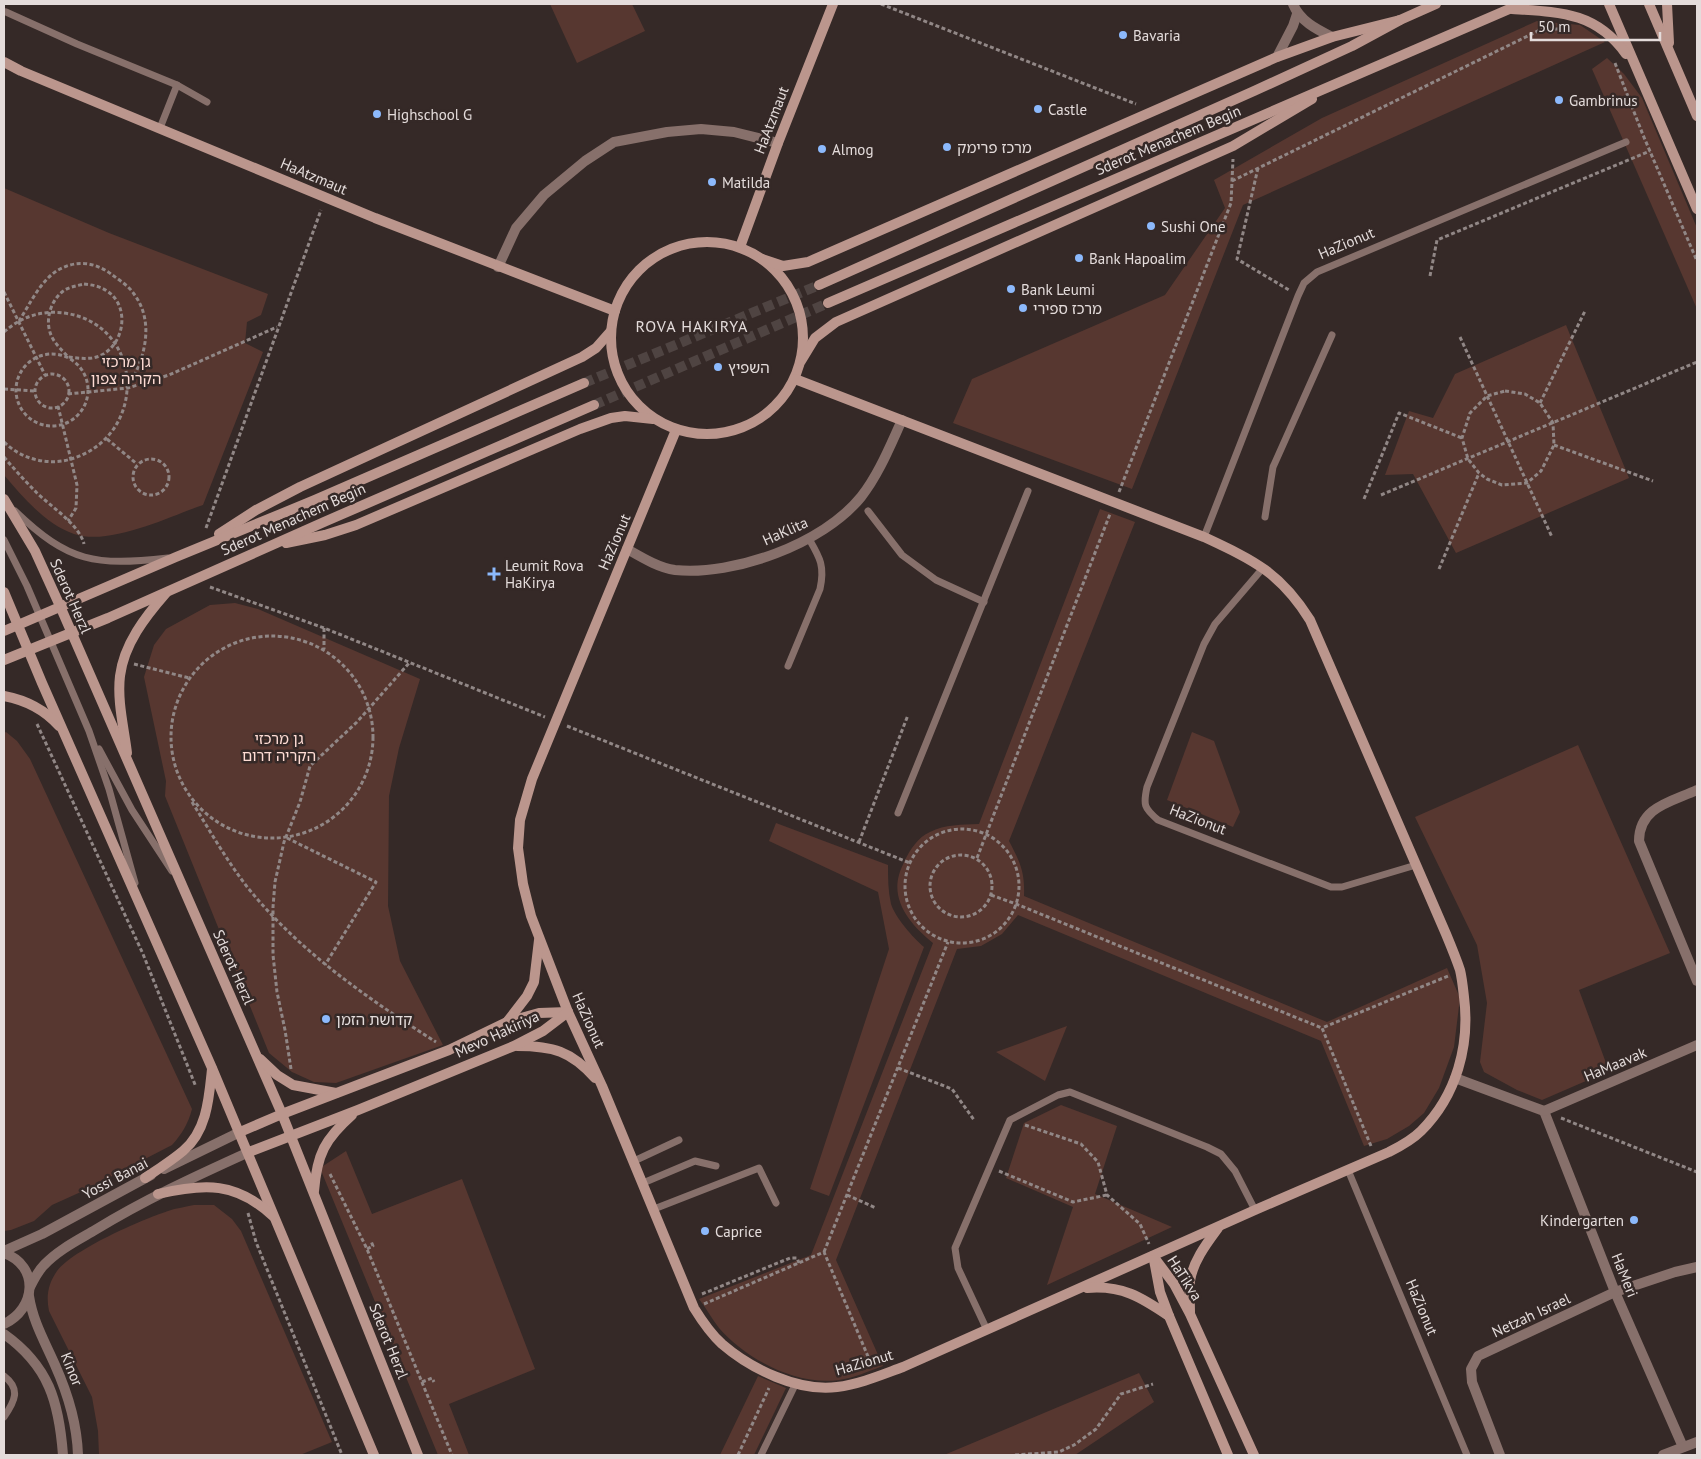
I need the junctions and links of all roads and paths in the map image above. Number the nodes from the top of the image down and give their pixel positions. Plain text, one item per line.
1 (833, 4) edge
2 (881, 4) edge
3 (1436, 4) edge
4 (1521, 4) edge
5 (1609, 4) edge
6 (1649, 4) edge
7 (1667, 4) edge
8 (1295, 9) edge
9 (1509, 9) junction
10 (5, 12) edge
11 (1400, 20) junction
12 (1572, 29) dead end
13 (1332, 37) junction
14 (1670, 51) junction
15 (1277, 56) junction
16 (1613, 59) dead end
17 (4, 62) edge
18 (1637, 70) junction
19 (1348, 78) junction
20 (178, 85) junction
21 (207, 102) dead end
22 (1153, 111) junction
23 (1697, 116) edge
24 (160, 128) junction
25 (1626, 142) dead end
26 (778, 143) junction
27 (1650, 151) junction
28 (1258, 168) junction
29 (1232, 181) dead end
30 (326, 198) junction
31 (1697, 209) edge
32 (740, 247) junction
33 (762, 259) junction
34 (1697, 262) edge
35 (498, 266) junction
36 (1430, 276) dead end
37 (819, 285) tunnel mouth
38 (4, 292) edge
39 (1298, 296) junction
40 (828, 303) tunnel mouth
41 (615, 311) junction
42 (1585, 311) dead end
43 (49, 312) junction
44 (18, 321) junction
45 (277, 327) junction
46 (611, 331) junction
47 (4, 332) edge
48 (1332, 335) dead end
49 (1460, 337) dead end
50 (115, 344) junction
51 (36, 357) junction
52 (68, 357) junction
53 (801, 361) junction
54 (1697, 362) edge
55 (45, 375) junction
56 (795, 379) junction
57 (584, 383) tunnel mouth
58 (128, 388) junction
59 (4, 389) edge
60 (15, 389) junction
61 (35, 391) junction
62 (88, 393) junction
63 (68, 394) junction
64 (1487, 396) junction
65 (1540, 403) junction
66 (594, 405) tunnel mouth
67 (58, 406) junction
68 (654, 419) junction
69 (902, 420) junction
70 (1552, 423) junction
71 (62, 425) junction
72 (676, 430) junction
73 (1462, 438) junction
74 (106, 439) junction
75 (4, 442) edge
76 (1508, 442) junction
77 (1554, 445) junction
78 (4, 457) edge
79 (1468, 458) junction
80 (70, 459) junction
81 (137, 464) junction
82 (1478, 473) junction
83 (1653, 481) dead end
84 (1527, 483) junction
85 (1028, 491) dead end
86 (1381, 495) dead end
87 (1364, 498) dead end
88 (6, 502) edge
89 (868, 510) dead end
90 (1265, 517) dead end
91 (68, 521) junction
92 (1204, 537) junction
93 (1552, 537) dead end
94 (809, 539) junction
95 (4, 540) edge
96 (84, 544) dead end
97 (199, 548) junction
98 (264, 548) junction
99 (626, 549) junction
100 (176, 557) junction
101 (1263, 568) junction
102 (1439, 569) dead end
103 (168, 590) junction
104 (4, 592) edge
105 (984, 602) junction
106 (60, 606) junction
107 (39, 616) junction
108 (18, 625) junction
109 (324, 628) dead end
110 (4, 631) edge
111 (72, 633) junction
112 (50, 642) junction
113 (324, 649) junction
114 (28, 650) junction
115 (4, 660) edge
116 (124, 661) junction
117 (410, 662) dead end
118 (788, 666) dead end
119 (189, 678) junction
120 (4, 696) edge
121 (369, 706) junction
122 (908, 716) dead end
123 (33, 718) dead end
124 (89, 731) junction
125 (65, 734) junction
126 (129, 766) junction
127 (183, 787) junction
128 (1697, 790) edge
129 (898, 813) dead end
130 (287, 838) junction
131 (858, 842) dead end
132 (1416, 865) junction
133 (183, 888) junction
134 (991, 895) junction
135 (140, 903) junction
136 (1016, 904) junction
137 (273, 916) junction
138 (539, 937) junction
139 (948, 942) junction
140 (325, 965) junction
141 (1460, 971) junction
142 (1697, 981) edge
143 (568, 1012) junction
144 (507, 1022) junction
145 (1322, 1028) junction
146 (1697, 1045) edge
147 (514, 1046) junction
148 (449, 1050) junction
149 (257, 1057) junction
150 (212, 1068) junction
151 (898, 1068) junction
152 (1455, 1078) junction
153 (293, 1085) junction
154 (602, 1086) junction
155 (336, 1093) junction
156 (358, 1110) junction
157 (1544, 1111) junction
158 (206, 1112) junction
159 (282, 1114) junction
160 (974, 1120) dead end
161 (1010, 1120) junction
162 (240, 1132) junction
163 (291, 1137) junction
164 (679, 1140) dead end
165 (248, 1152) junction
166 (320, 1154) junction
167 (1376, 1158) junction
168 (634, 1161) junction
169 (716, 1166) dead end
170 (989, 1167) junction
171 (1348, 1170) junction
172 (1697, 1172) edge
173 (145, 1178) junction
174 (643, 1183) junction
175 (158, 1194) junction
176 (242, 1194) junction
177 (314, 1194) junction
178 (847, 1195) junction
179 (1107, 1195) junction
180 (776, 1203) dead end
181 (876, 1208) dead end
182 (654, 1209) junction
183 (1254, 1210) junction
184 (276, 1219) junction
185 (1219, 1226) junction
186 (371, 1241) dead end
187 (368, 1249) junction
188 (4, 1252) edge
189 (824, 1252) junction
190 (1153, 1256) junction
191 (799, 1263) junction
192 (1697, 1267) edge
193 (1080, 1289) junction
194 (29, 1292) junction
195 (1616, 1292) junction
196 (692, 1303) junction
197 (1190, 1314) junction
198 (1168, 1316) junction
199 (4, 1324) edge
200 (986, 1330) junction
201 (4, 1334) edge
202 (4, 1376) edge
203 (774, 1376) junction
204 (877, 1377) junction
205 (422, 1382) junction
206 (434, 1382) dead end
207 (796, 1383) junction
208 (1153, 1384) dead end
209 (4, 1416) edge
210 (1697, 1442) edge
211 (1683, 1447) junction
212 (63, 1455) edge
213 (78, 1455) edge
214 (342, 1455) edge
215 (374, 1455) edge
216 (418, 1455) edge
217 (452, 1455) edge
218 (738, 1455) edge
219 (761, 1455) edge
220 (1015, 1455) edge
221 (1228, 1455) edge
222 (1254, 1455) edge
223 (1467, 1455) edge
224 (1500, 1455) edge
225 (1663, 1455) edge

1 - 26 main road, HaAtzmaut
2 - 22 path
3 - 11 main road, Sderot Menachem Begin
4 - 9 main road, Sderot Menachem Begin
5 - 18 main road
6 - 14 main road
7 - 14 main road
8 - 13 street
8 - 15 street
9 - 18 main road
9 - 19 main road, Sderot Menachem Begin
10 - 20 lane
11 - 13 main road
11 - 37 main road, Sderot Menachem Begin
12 - 28 path
13 - 15 main road
14 - 23 main road
15 - 22 main road
16 - 27 path
17 - 24 main road, HaAtzmaut
18 - 31 main road
19 - 40 main road, Sderot Menachem Begin
19 - 53 main road
20 - 21 lane
20 - 24 lane
22 - 33 main road
24 - 30 main road, HaAtzmaut
25 - 39 lane, HaZionut
26 - 32 main road, HaAtzmaut
26 - 35 street
27 - 34 path
27 - 36 path
28 - 29 path
28 - 39 path
30 - 35 main road, HaAtzmaut
30 - 45 path
32 - 33 main road
32 - 41 main road
33 - 53 main road
35 - 41 main road, HaAtzmaut
38 - 44 path
39 - 92 lane, HaZionut
41 - 46 main road
42 - 65 path
43 - 44 path
43 - 50 path
43 - 50 path
43 - 52 path
44 - 47 path
44 - 51 path
44 - 58 path
45 - 58 path
45 - 97 path
46 - 68 main road
46 - 97 main road
48 - 90 lane
49 - 64 path
50 - 52 path
50 - 58 path
51 - 52 path
51 - 55 path
51 - 60 path
52 - 62 path
53 - 56 main road
54 - 70 path
55 - 61 path
55 - 63 path
56 - 69 main road, HaZionut
56 - 72 main road
57 - 97 main road, Sderot Menachem Begin
58 - 62 path
58 - 74 path
59 - 60 path
60 - 61 path
60 - 71 path
61 - 67 path
62 - 63 path
62 - 71 path
63 - 67 path
64 - 65 path
64 - 73 path
64 - 76 path
65 - 70 path
66 - 98 main road, Sderot Menachem Begin
67 - 71 path
68 - 72 main road
68 - 98 main road
69 - 92 main road, HaZionut
69 - 94 street, HaKlita
70 - 76 path
70 - 77 path
71 - 80 path
72 - 99 main road, HaZionut
73 - 79 path
73 - 87 path
74 - 80 path
74 - 81 path
75 - 80 path
76 - 79 path
76 - 84 path
77 - 83 path
77 - 84 path
78 - 91 path
79 - 82 path
79 - 86 path
80 - 91 path
81 - 81 path
82 - 84 path
82 - 102 path
84 - 93 path
85 - 105 lane
88 - 100 lane
88 - 106 main road, Sderot Herzl
89 - 105 lane
91 - 96 path
92 - 101 main road, HaZionut
94 - 99 street, HaKlita
94 - 118 lane
95 - 107 lane
97 - 100 main road, Sderot Menachem Begin
98 - 103 main road, Sderot Menachem Begin
99 - 138 main road, HaZionut
100 - 106 main road, Sderot Menachem Begin
101 - 132 main road, HaZionut
101 - 132 lane, HaZionut
103 - 111 main road, Sderot Menachem Begin
103 - 116 main road
104 - 108 main road
105 - 129 lane
106 - 107 main road, Sderot Menachem Begin
106 - 111 main road, Sderot Herzl
107 - 108 main road, Sderot Menachem Begin
107 - 112 lane
108 - 110 main road, Sderot Menachem Begin
108 - 114 main road
109 - 113 path
111 - 112 main road, Sderot Menachem Begin
111 - 126 main road, Sderot Herzl
112 - 114 main road, Sderot Menachem Begin
112 - 124 lane
113 - 119 path
113 - 121 path
114 - 115 main road, Sderot Menachem Begin
114 - 125 main road
116 - 119 path
116 - 126 main road
117 - 121 path
119 - 127 path
120 - 125 main road
121 - 130 path
121 - 130 path
122 - 131 path
123 - 158 path
124 - 133 lane
124 - 135 lane
125 - 135 main road
126 - 133 main road, Sderot Herzl
127 - 130 path
127 - 137 path
128 - 142 street
130 - 137 path
130 - 140 path
132 - 141 main road, HaZionut
133 - 149 main road, Sderot Herzl
134 - 134 path
134 - 136 path
135 - 150 main road
136 - 139 path
136 - 139 path
136 - 145 path
137 - 140 path
137 - 153 path
138 - 143 main road, HaZionut
138 - 144 main road
139 - 151 path
140 - 148 path
141 - 145 path
141 - 152 main road, HaZionut
143 - 144 main road, Mevo Hakiriya
143 - 147 main road, Mevo Hakiriya
143 - 154 main road, HaZionut
144 - 148 main road, Mevo Hakiriya
145 - 167 path
146 - 157 street, HaMaavak
147 - 154 main road
147 - 156 main road, Mevo Hakiriya
148 - 155 main road, Mevo Hakiriya
149 - 153 main road
149 - 159 main road, Sderot Herzl
150 - 158 main road
150 - 162 main road
151 - 160 path
151 - 178 path
152 - 157 street
152 - 167 main road, HaZionut
153 - 155 main road
154 - 168 main road, HaZionut
155 - 159 main road, Mevo Hakiriya
156 - 163 main road, Mevo Hakiriya
156 - 166 main road
157 - 172 path
157 - 195 street, HaMeri
158 - 173 main road
159 - 162 main road, Mevo Hakiriya
159 - 163 main road, Sderot Herzl
161 - 170 lane
161 - 179 path
161 - 183 lane
162 - 165 main road
162 - 173 street, Yossi Banai
163 - 165 main road, Mevo Hakiriya
163 - 177 main road, Sderot Herzl
164 - 168 lane
165 - 175 street
165 - 184 main road
166 - 177 main road
166 - 187 path
167 - 171 main road, HaZionut
168 - 174 main road, HaZionut
169 - 174 lane
170 - 179 path
170 - 200 lane
171 - 183 main road, HaZionut
171 - 223 lane, HaZionut
173 - 188 street, Yossi Banai
174 - 182 main road, HaZionut
175 - 176 main road
175 - 194 street
176 - 184 main road
176 - 214 path
177 - 216 main road, Sderot Herzl
178 - 181 path
178 - 189 path
179 - 190 path
180 - 182 lane
182 - 196 main road, HaZionut
183 - 185 main road, HaZionut
184 - 215 main road
185 - 190 main road, HaZionut
185 - 197 main road
186 - 187 path
187 - 205 path
188 - 194 street, Kinor
189 - 191 path
189 - 204 path
190 - 193 main road, HaZionut
190 - 197 main road, HaTikva
190 - 198 main road, HaTikva
191 - 196 path
191 - 196 path
192 - 195 street, Netzah Israel
193 - 198 main road
193 - 200 main road, HaZionut
194 - 199 street
194 - 213 street, Kinor
195 - 211 street, HaMeri
195 - 224 street, Netzah Israel
196 - 203 main road, HaZionut
197 - 222 main road, HaTikva
198 - 221 main road, HaTikva
200 - 204 main road, HaZionut
201 - 212 street, Kinor
202 - 209 lane
203 - 207 main road, HaZionut
203 - 218 path
204 - 207 main road, HaZionut
205 - 206 path
205 - 217 path
207 - 219 lane
208 - 220 path
210 - 211 street
211 - 225 street

